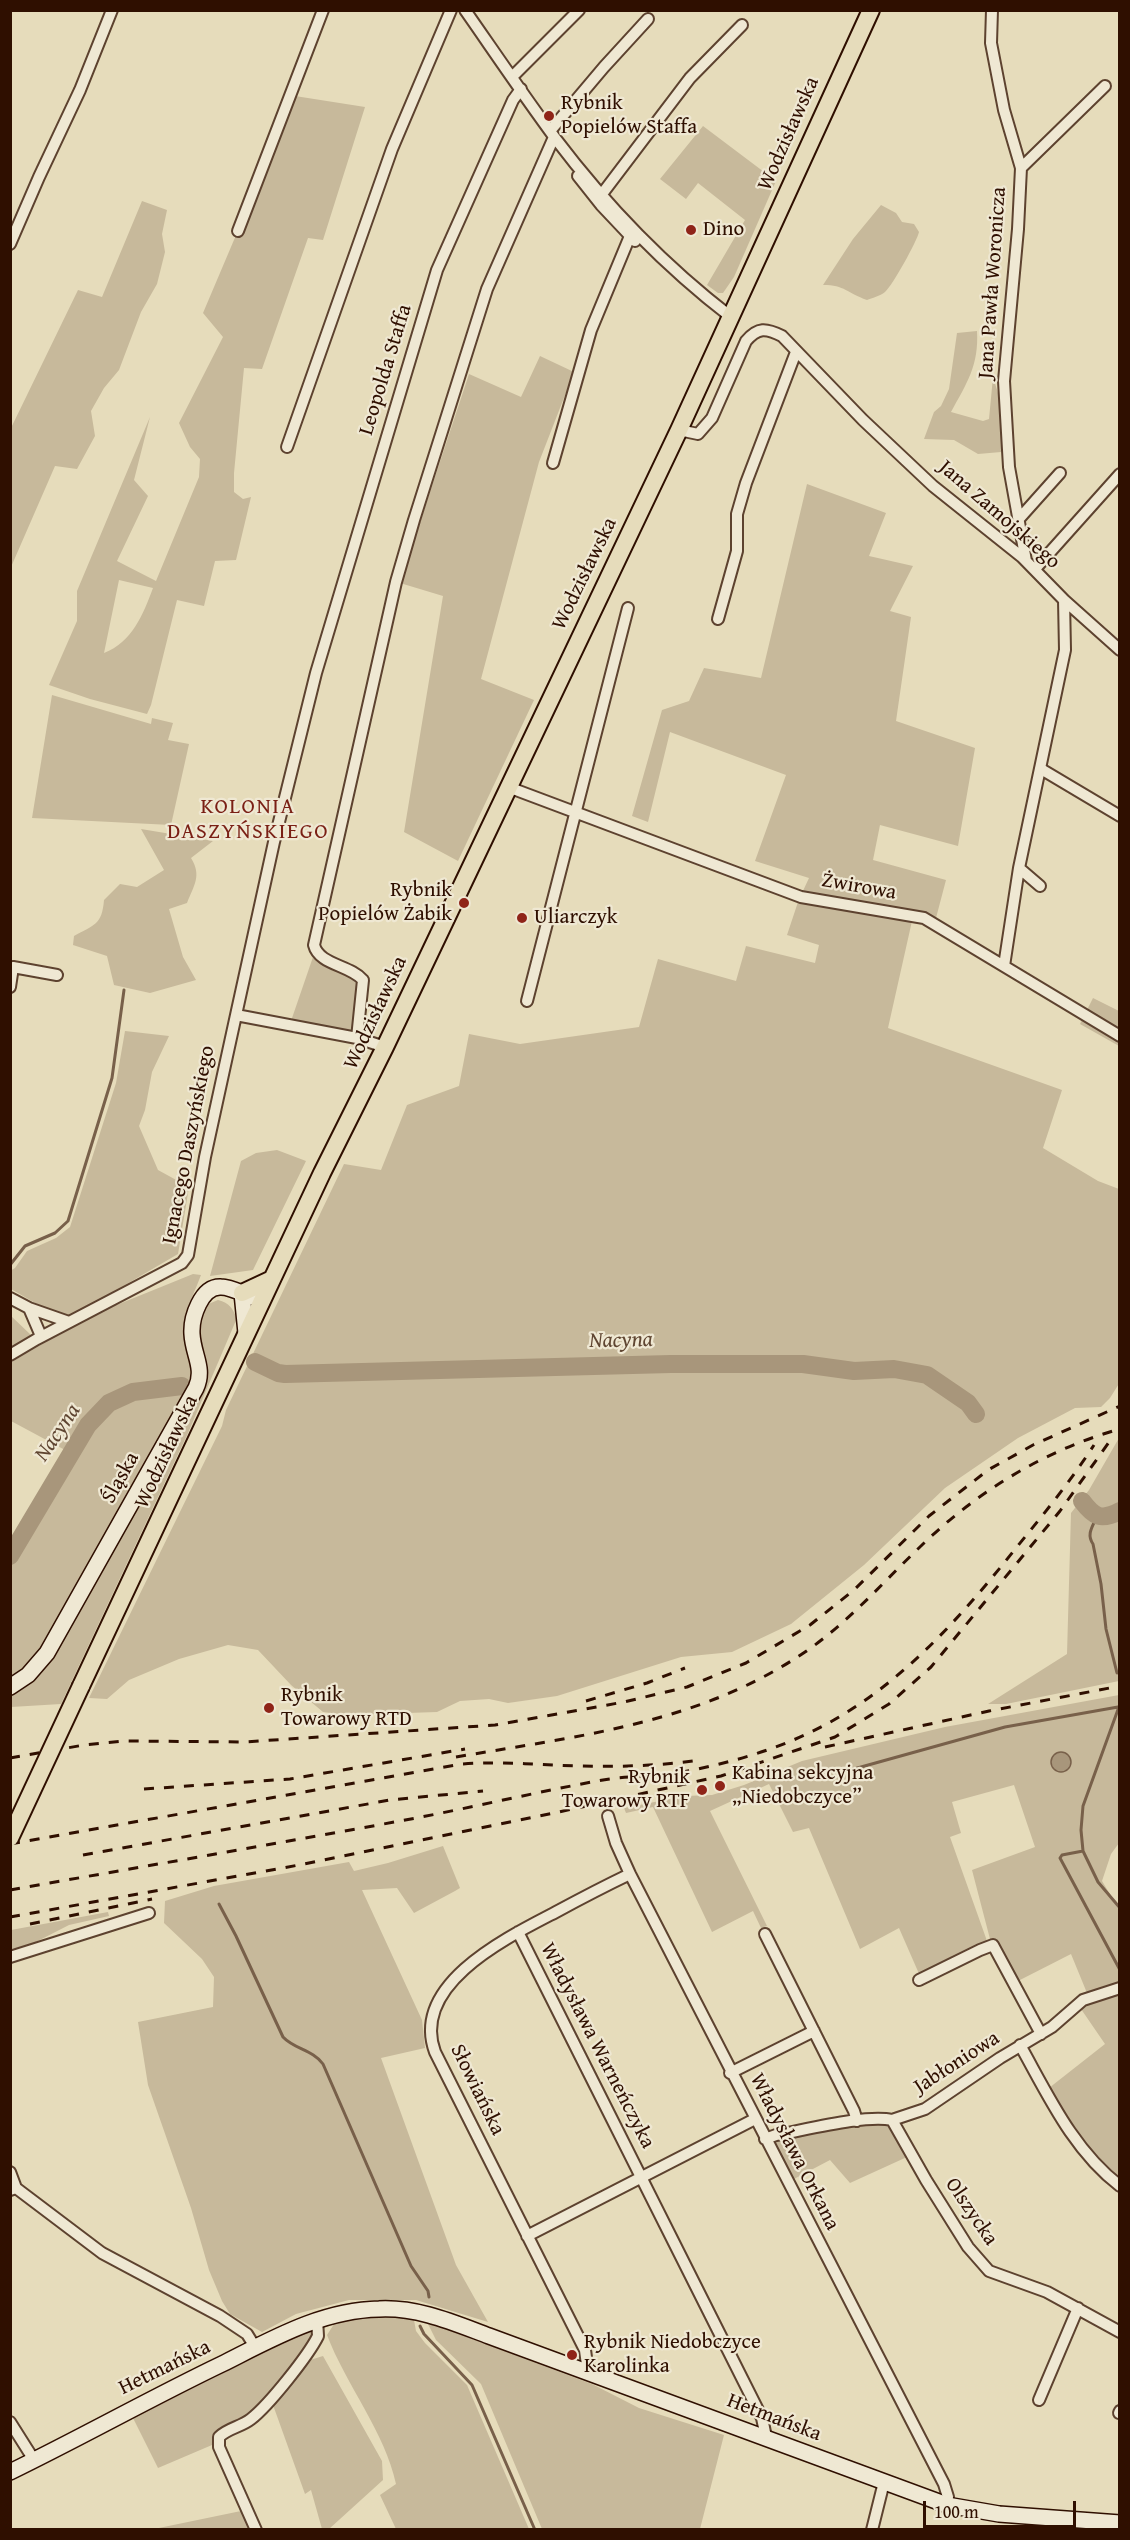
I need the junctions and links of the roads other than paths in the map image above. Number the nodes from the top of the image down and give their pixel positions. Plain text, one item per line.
1 (112, 10) edge
2 (323, 10) edge
3 (451, 10) edge
4 (465, 10) edge
5 (579, 10) edge
6 (871, 10) edge
7 (992, 10) edge
8 (648, 20) dead end
9 (742, 25) dead end
10 (512, 77) junction
11 (1105, 86) dead end
12 (521, 89) junction
13 (554, 136) junction
14 (1021, 168) junction
15 (603, 194) junction
16 (238, 231) dead end
17 (630, 236) junction
18 (10, 244) edge
19 (672, 268) junction
20 (731, 317) junction
21 (796, 352) junction
22 (679, 430) junction
23 (287, 447) dead end
24 (553, 463) dead end
25 (1059, 473) dead end
26 (1119, 474) edge
27 (1018, 520) junction
28 (1026, 561) junction
29 (1035, 569) junction
30 (1064, 600) junction
31 (628, 608) dead end
32 (718, 619) dead end
33 (1119, 650) edge
34 (316, 673) joint
35 (1041, 769) junction
36 (508, 787) junction
37 (574, 812) junction
38 (1119, 816) edge
39 (1019, 868) junction
40 (1040, 886) dead end
41 (1004, 966) junction
42 (57, 975) dead end
43 (10, 987) edge
44 (527, 1001) dead end
45 (236, 1015) junction
46 (1119, 1036) edge
47 (357, 1038) junction
48 (385, 1047) junction
49 (272, 1278) junction
50 (242, 1293) junction
51 (10, 1298) edge
52 (262, 1301) junction
53 (29, 1308) junction
54 (69, 1322) junction
55 (246, 1333) junction
56 (41, 1336) junction
57 (10, 1355) edge
58 (10, 1687) edge
59 (608, 1815) dead end
60 (10, 1838) edge
61 (630, 1874) junction
62 (149, 1913) dead end
63 (518, 1932) junction
64 (765, 1934) dead end
65 (10, 1957) edge
66 (919, 1980) dead end
67 (1119, 1988) edge
68 (814, 2031) junction
69 (1041, 2034) junction
70 (1020, 2045) junction
71 (730, 2073) junction
72 (755, 2120) junction
73 (892, 2120) junction
74 (857, 2121) junction
75 (765, 2139) junction
76 (10, 2172) edge
77 (641, 2178) junction
78 (1119, 2186) edge
79 (13, 2189) edge
80 (527, 2236) junction
81 (1078, 2308) junction
82 (316, 2319) junction
83 (1119, 2332) edge
84 (255, 2347) junction
85 (588, 2372) junction
86 (1039, 2400) dead end
87 (10, 2422) edge
88 (765, 2437) junction
89 (34, 2460) junction
90 (10, 2472) edge
91 (884, 2482) junction
92 (947, 2505) junction
93 (1117, 2525) edge
94 (256, 2529) edge
95 (872, 2529) edge

1 - 18 street
2 - 16 street
3 - 23 street
4 - 10 street
5 - 10 street
6 - 20 main road, Wodzisławska
7 - 14 street, Jana Pawła Woronicza
8 - 13 street
9 - 15 street
10 - 12 street
11 - 14 street
12 - 13 street
12 - 34 street, Leopolda Staffa
13 - 15 street
13 - 17 street
13 - 47 street
14 - 27 street, Jana Pawła Woronicza
15 - 19 street
17 - 19 street
17 - 24 street
19 - 20 street
20 - 22 main road, Wodzisławska
21 - 22 street, Jana Zamojskiego
21 - 28 street, Jana Zamojskiego
21 - 32 street
22 - 36 main road, Wodzisławska
25 - 27 street
26 - 29 street
27 - 28 street, Jana Pawła Woronicza
28 - 29 street, Jana Zamojskiego
29 - 30 street, Jana Zamojskiego
30 - 33 street
30 - 35 street, Jana Zamojskiego
31 - 37 street
34 - 45 street, Ignacego Daszyńskiego
35 - 38 street
35 - 39 street, Jana Zamojskiego
36 - 37 street, Żwirowa
36 - 48 main road, Wodzisławska
37 - 41 street, Żwirowa
37 - 44 street
39 - 40 street
39 - 41 street, Jana Zamojskiego
41 - 46 street, Żwirowa
42 - 43 street
45 - 47 street
45 - 54 street, Ignacego Daszyńskiego
47 - 48 street
48 - 49 main road, Wodzisławska
49 - 50 main road
49 - 52 main road, Wodzisławska
50 - 52 street, Śląska
50 - 55 street
50 - 58 street, Śląska
51 - 53 street
52 - 55 main road, Wodzisławska
53 - 54 street
53 - 56 street
54 - 56 street, Ignacego Daszyńskiego
55 - 60 main road, Wodzisławska, bridge
56 - 57 street, Ignacego Daszyńskiego
59 - 61 street, Władysława Orkana
61 - 63 street, Słowiańska
61 - 71 street, Władysława Orkana
62 - 65 street
63 - 77 street, Władysława Warneńczyka
63 - 80 street, Słowiańska
64 - 68 street
66 - 69 street
67 - 69 street, Jabłoniowa
68 - 71 street
68 - 74 street
69 - 70 street, Jabłoniowa
70 - 73 street, Jabłoniowa
70 - 78 street
71 - 72 street, Władysława Orkana
72 - 75 street, Władysława Orkana
72 - 77 street, Władysława Warneńczyka
73 - 74 street, Jabłoniowa
73 - 81 street, Olszycka
74 - 75 street, Jabłoniowa
75 - 92 street, Władysława Orkana
76 - 79 street
77 - 80 street, Władysława Warneńczyka
77 - 88 street, Władysława Warneńczyka
79 - 84 street
80 - 85 street, Słowiańska
81 - 83 street, Olszycka
81 - 86 street
82 - 84 street, Hetmańska
82 - 85 street, Hetmańska
82 - 94 street
84 - 89 street, Hetmańska
85 - 88 street, Hetmańska
87 - 89 street
88 - 91 street, Hetmańska
89 - 90 street, Hetmańska
91 - 92 street, Hetmańska
91 - 95 street
92 - 93 street, Hetmańska

